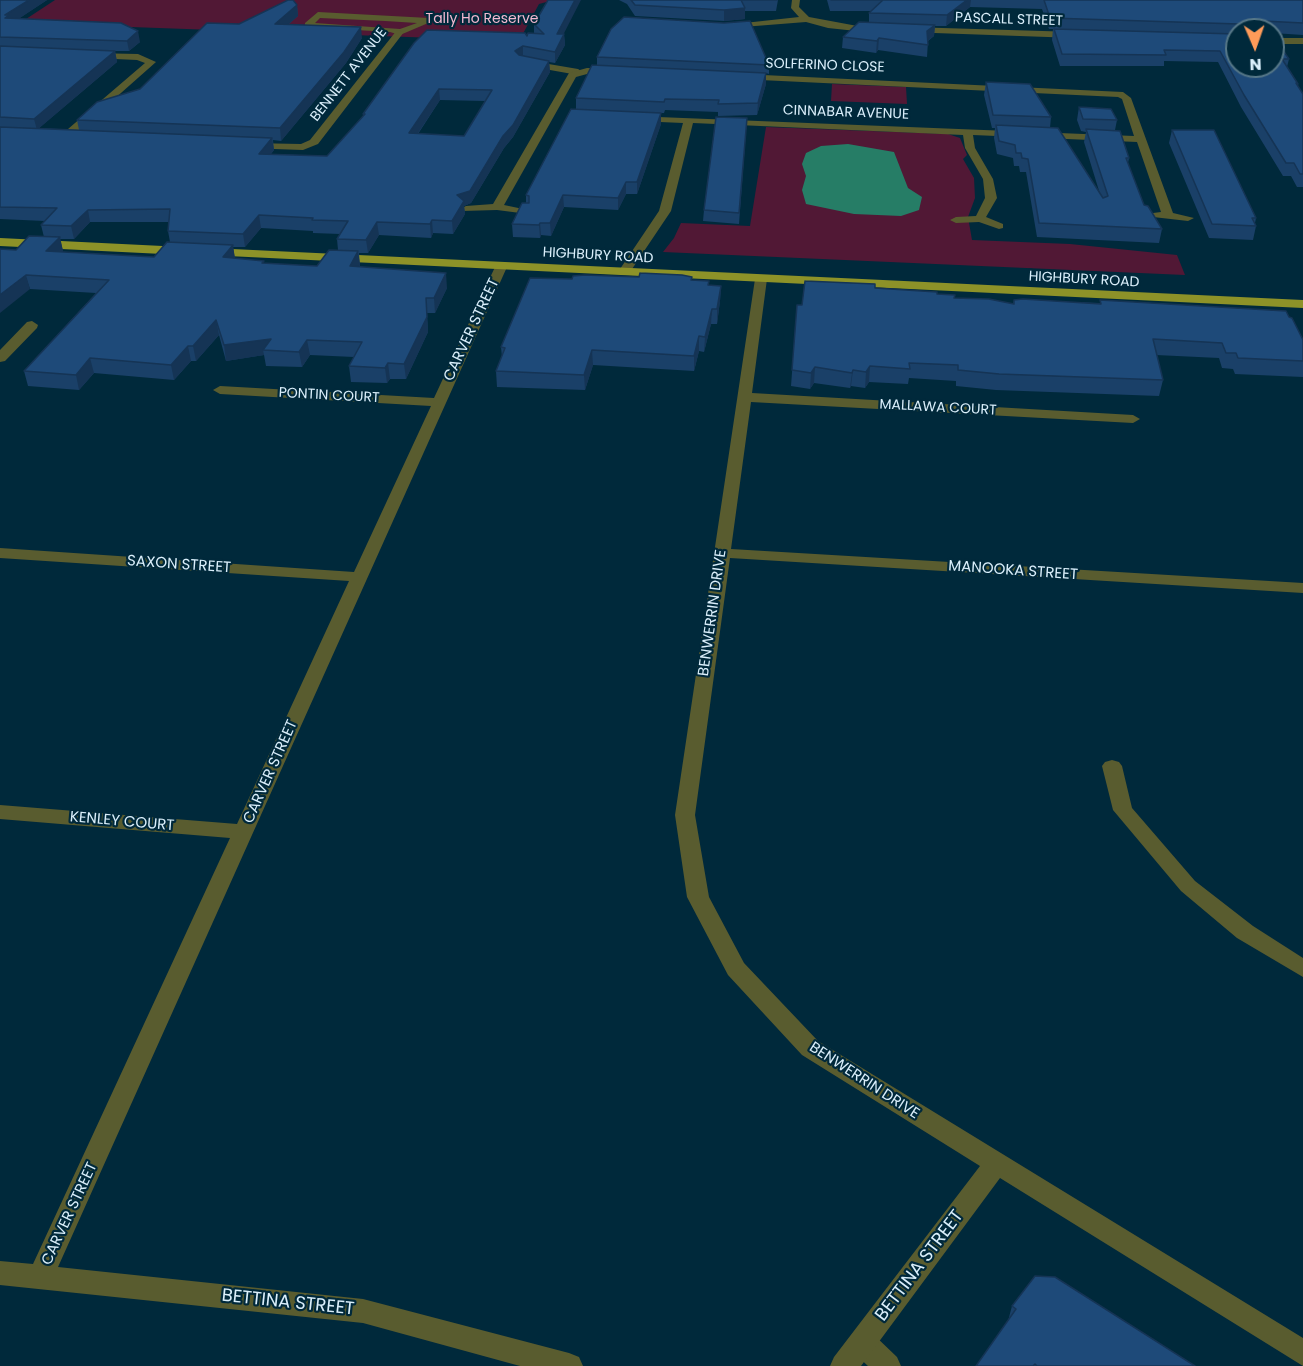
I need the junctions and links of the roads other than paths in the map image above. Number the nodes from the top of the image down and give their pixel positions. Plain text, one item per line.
1 (796, 0) edge
2 (806, 19) junction
3 (724, 26) edge
4 (887, 30) edge
5 (898, 30) edge
6 (400, 32) junction
7 (1085, 35) edge
8 (1285, 41) edge
9 (1292, 41) junction
10 (1303, 41) edge
11 (1299, 52) dead end
12 (80, 55) edge
13 (523, 62) edge
14 (578, 72) junction
15 (623, 72) edge
16 (730, 76) edge
17 (620, 117) edge
18 (689, 120) junction
19 (968, 132) junction
20 (76, 137) edge
21 (1139, 139) junction
22 (239, 145) edge
23 (497, 207) junction
24 (466, 209) edge
25 (524, 212) edge
26 (1168, 214) junction
27 (1147, 215) edge
28 (1188, 218) dead end
29 (980, 219) junction
30 (956, 220) dead end
31 (999, 226) dead end
32 (0, 242) edge
33 (501, 267) junction
34 (624, 273) junction
35 (761, 279) junction
36 (1303, 304) edge
37 (32, 325) dead end
38 (0, 358) edge
39 (220, 390) dead end
40 (744, 397) junction
41 (439, 402) junction
42 (1133, 419) dead end
43 (0, 553) edge
44 (722, 553) junction
45 (359, 577) junction
46 (1303, 588) edge
47 (1112, 766) dead end
48 (0, 812) edge
49 (244, 832) junction
50 (1303, 969) edge
51 (995, 1165) junction
52 (0, 1273) edge
53 (40, 1277) junction
54 (863, 1343) junction
55 (1303, 1353) edge
56 (569, 1366) edge
57 (844, 1366) edge
58 (887, 1366) edge

1 - 2 street
2 - 3 street
2 - 4 street
5 - 7 street, PASCALL STREET
6 - 6 street
6 - 22 street, BENNETT AVENUE
8 - 9 street
9 - 10 street
9 - 11 street
12 - 20 street
13 - 14 street
14 - 15 street
14 - 23 street
16 - 21 street, SOLFERINO CLOSE
17 - 18 street, CINNABAR AVENUE
18 - 19 street, CINNABAR AVENUE
18 - 34 street
19 - 21 street, CINNABAR AVENUE
19 - 29 street
21 - 26 street
23 - 24 street
23 - 25 street
26 - 27 street
26 - 28 street
29 - 30 street
29 - 31 street
32 - 33 main road, HIGHBURY ROAD
33 - 34 main road, HIGHBURY ROAD
33 - 41 street, CARVER STREET
34 - 35 main road, HIGHBURY ROAD
35 - 36 main road, HIGHBURY ROAD
35 - 40 street, BENWERRIN DRIVE
37 - 38 street
39 - 41 street, PONTIN COURT
40 - 42 street, MALLAWA COURT
40 - 44 street, BENWERRIN DRIVE
41 - 45 street, CARVER STREET
43 - 45 street, SAXON STREET
44 - 46 street, MANOOKA STREET
44 - 51 street, BENWERRIN DRIVE
45 - 49 street, CARVER STREET
47 - 50 street
48 - 49 street, KENLEY COURT
49 - 53 street, CARVER STREET
51 - 54 street, BETTINA STREET
51 - 55 street, BENWERRIN DRIVE
52 - 53 street, BETTINA STREET
53 - 56 street, BETTINA STREET
54 - 57 street, BETTINA STREET
54 - 58 street

